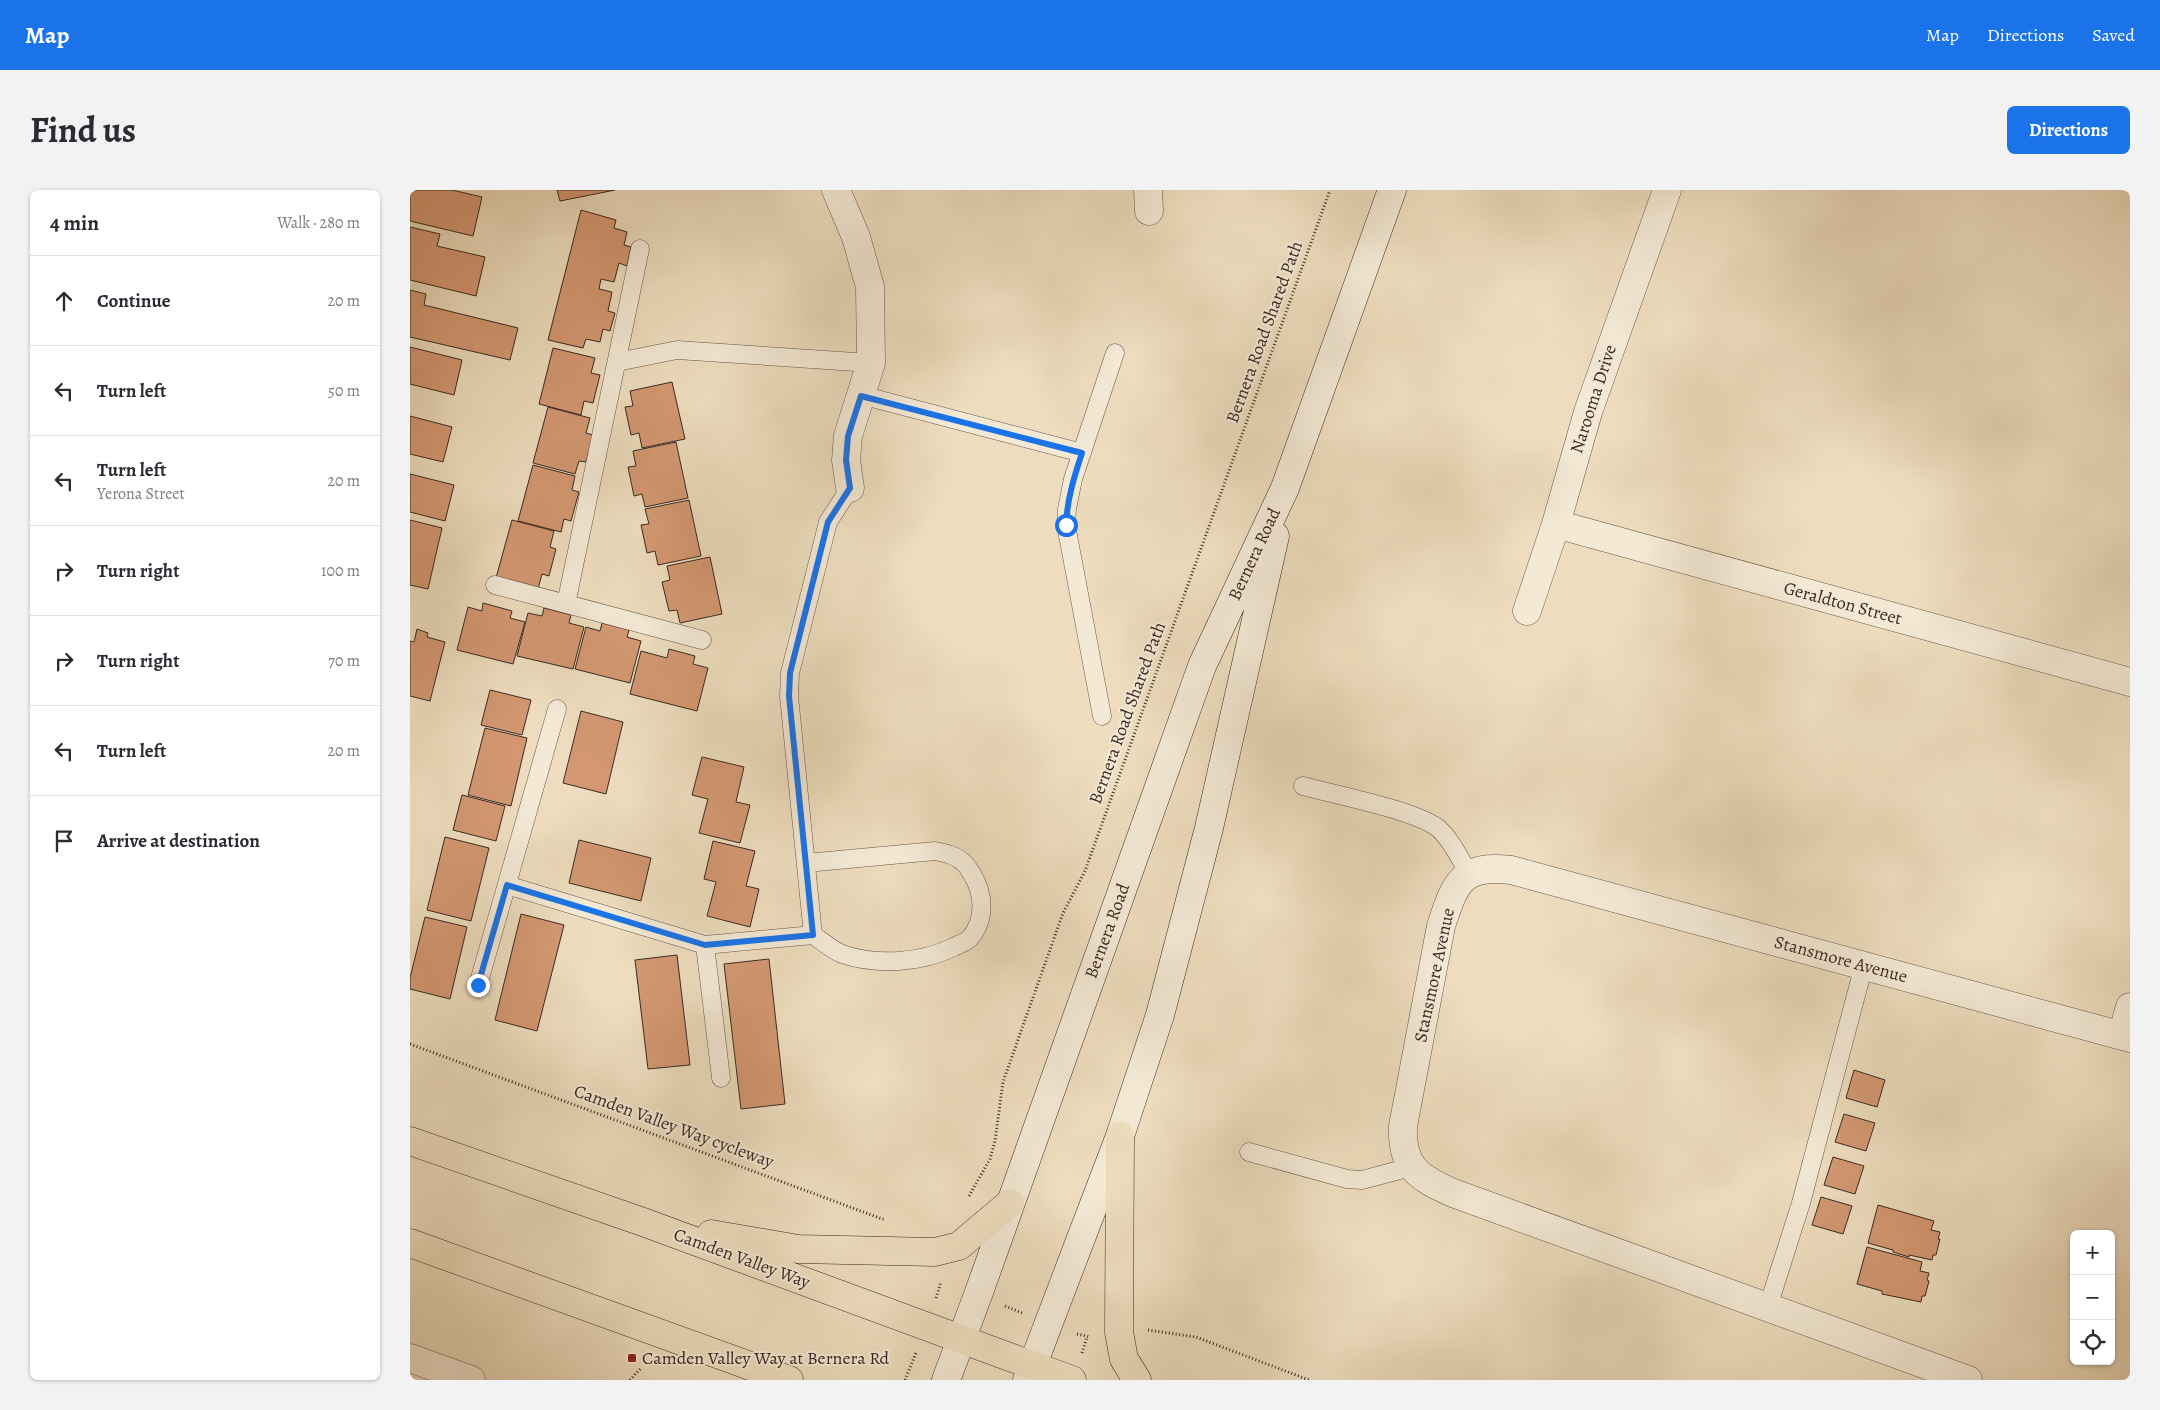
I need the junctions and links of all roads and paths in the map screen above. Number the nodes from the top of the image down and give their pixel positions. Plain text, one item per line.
1 (836, 190) edge
2 (1330, 190) edge
3 (1392, 190) edge
4 (1667, 190) edge
5 (640, 249) dead end
6 (1115, 353) dead end
7 (617, 362) junction
8 (872, 362) junction
9 (861, 396) junction
10 (1082, 453) junction
11 (850, 488) joint
12 (1285, 488) junction
13 (1556, 524) junction
14 (495, 586) dead end
15 (566, 604) junction
16 (1527, 611) dead end
17 (702, 640) dead end
18 (2130, 682) edge
19 (557, 709) dead end
20 (1102, 716) dead end
21 (1303, 786) dead end
22 (806, 863) junction
23 (1468, 874) junction
24 (507, 885) junction
25 (813, 935) junction
26 (705, 945) junction
27 (1864, 965) junction
28 (478, 985) dead end
29 (2130, 1007) edge
30 (2126, 1037) edge
31 (410, 1044) edge
32 (721, 1078) dead end
33 (1120, 1136) junction
34 (410, 1141) edge
35 (1249, 1152) dead end
36 (1411, 1167) junction
37 (966, 1202) dead end
38 (1010, 1203) junction
39 (643, 1222) junction
40 (893, 1222) dead end
41 (410, 1243) edge
42 (941, 1282) dead end
43 (978, 1295) junction
44 (1768, 1307) junction
45 (1049, 1323) junction
46 (1141, 1329) dead end
47 (1087, 1337) dead end
48 (960, 1340) junction
49 (410, 1358) edge
50 (641, 1368) dead end
51 (1030, 1373) edge
52 (471, 1380) edge
53 (630, 1380) edge
54 (789, 1380) edge
55 (946, 1380) edge
56 (1072, 1380) edge
57 (1137, 1380) edge
58 (1309, 1380) edge
59 (1968, 1380) edge

1 - 8 street
2 - 37 path, Bernera Road Shared Path
3 - 12 street, Bernera Road
4 - 13 street, Narooma Drive
5 - 7 lane
6 - 10 lane
7 - 8 lane
7 - 15 lane
8 - 9 street
9 - 10 lane
9 - 11 street
10 - 20 lane
11 - 22 lane
12 - 33 street, Bernera Road
12 - 38 street, Bernera Road
13 - 16 street, Narooma Drive
13 - 18 street, Geraldton Street
14 - 15 lane
15 - 17 lane
19 - 24 lane
21 - 23 lane
22 - 25 lane
22 - 25 lane
23 - 27 street, Stansmore Avenue
23 - 36 street, Stansmore Avenue
24 - 26 lane
24 - 28 lane
25 - 26 lane
26 - 32 lane
27 - 30 street, Stansmore Avenue
27 - 44 lane
29 - 30 street
31 - 40 path, Camden Valley Way cycleway
33 - 45 street, Bernera Road
33 - 57 main road
34 - 39 main road, Camden Valley Way
35 - 36 lane
36 - 44 street
38 - 39 main road
38 - 43 street, Bernera Road
39 - 48 main road, Camden Valley Way
41 - 54 main road
42 - 43 path
43 - 45 path
43 - 48 street, Bernera Road
44 - 59 street
45 - 47 path
45 - 51 street, Bernera Road
46 - 58 path
48 - 51 main road, Camden Valley Way
48 - 55 street, Bernera Road
49 - 52 street
50 - 53 path
51 - 56 main road, Camden Valley Way

